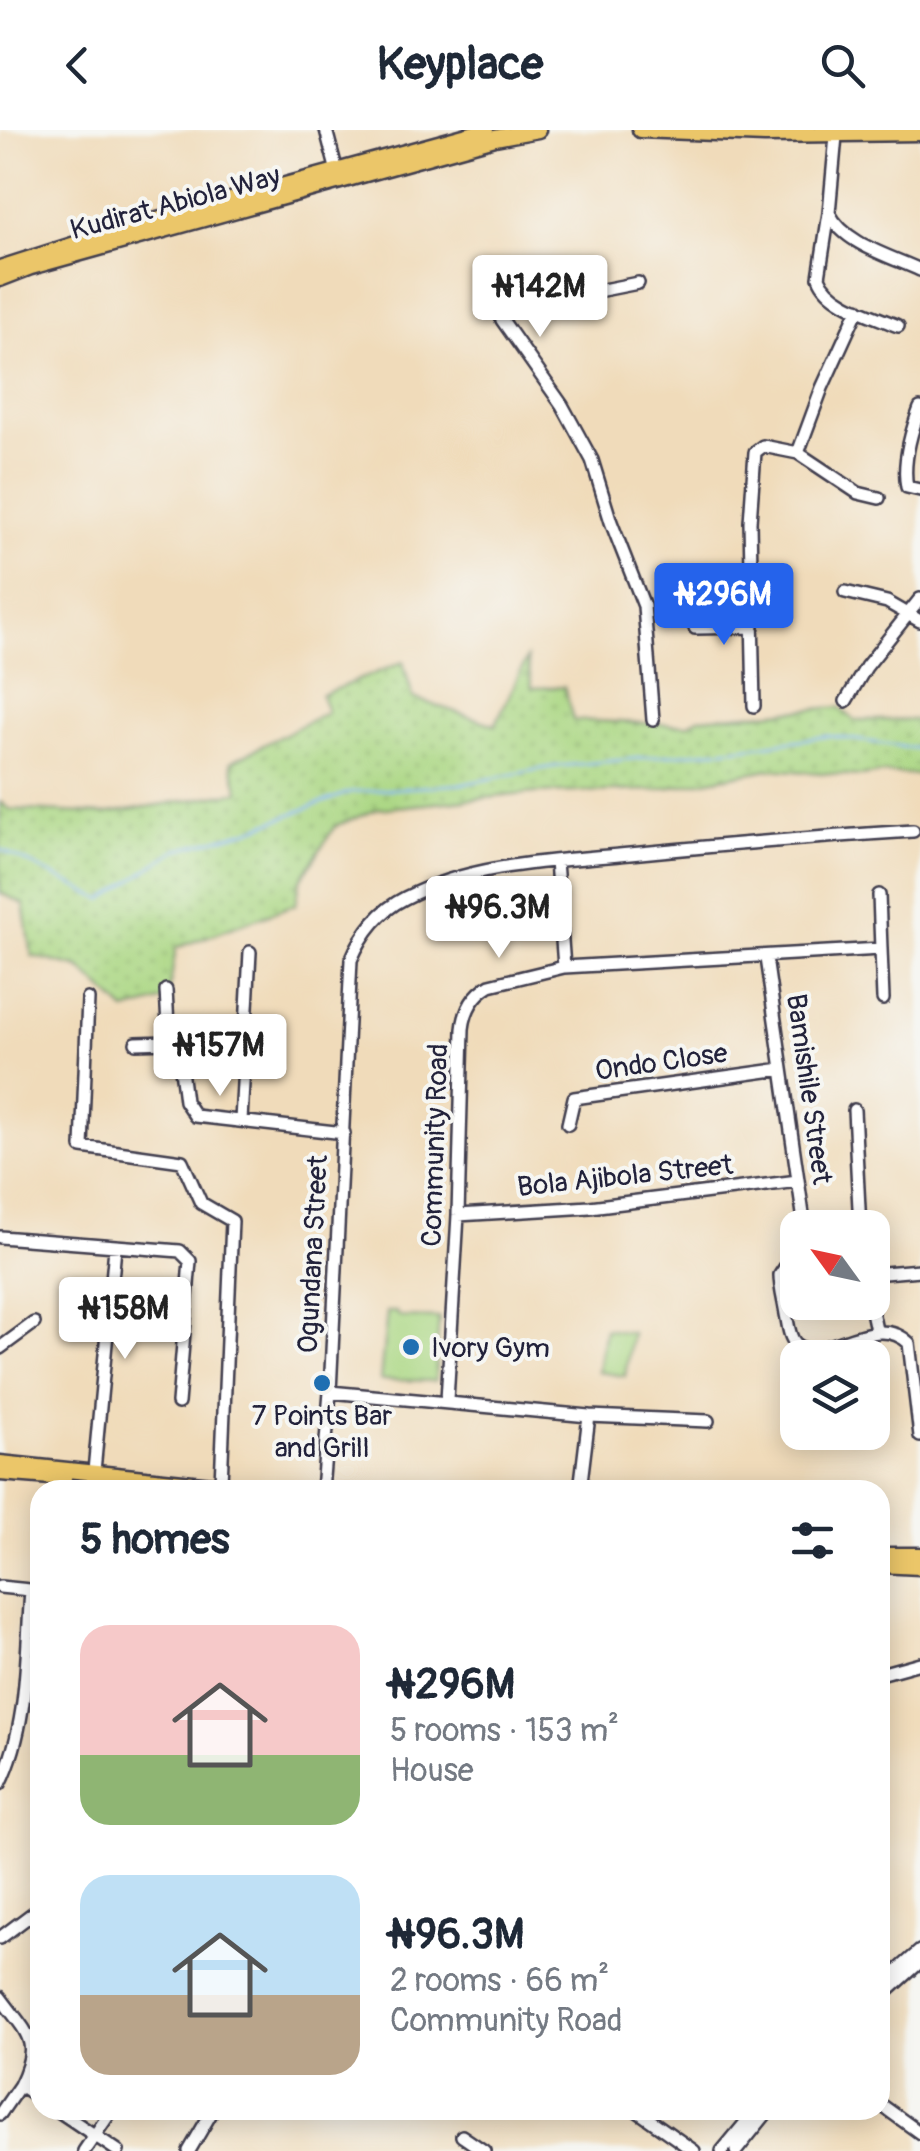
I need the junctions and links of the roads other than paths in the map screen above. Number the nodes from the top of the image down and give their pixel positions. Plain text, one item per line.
1 (326, 130) edge
2 (486, 130) edge
3 (538, 130) edge
4 (640, 130) edge
5 (920, 133) edge
6 (836, 136) junction
7 (338, 176) junction
8 (829, 213) junction
9 (0, 268) edge
10 (920, 270) edge
11 (0, 280) edge
12 (638, 282) dead end
13 (858, 308) junction
14 (898, 326) dead end
15 (920, 408) edge
16 (798, 453) junction
17 (913, 488) edge
18 (879, 498) dead end
19 (844, 592) dead end
20 (920, 599) edge
21 (908, 613) junction
22 (920, 621) edge
23 (753, 627) junction
24 (695, 628) dead end
25 (846, 701) dead end
26 (754, 706) dead end
27 (653, 720) dead end
28 (913, 831) dead end
29 (556, 861) junction
30 (879, 895) dead end
31 (881, 949) junction
32 (250, 952) dead end
33 (766, 958) junction
34 (564, 967) junction
35 (166, 990) dead end
36 (88, 999) dead end
37 (883, 999) dead end
38 (170, 1042) junction
39 (136, 1044) dead end
40 (782, 1069) junction
41 (854, 1110) dead end
42 (241, 1121) junction
43 (568, 1124) dead end
44 (344, 1133) junction
45 (798, 1180) junction
46 (802, 1210) edge
47 (859, 1210) edge
48 (458, 1216) junction
49 (0, 1237) edge
50 (115, 1248) junction
51 (920, 1270) edge
52 (890, 1272) edge
53 (788, 1320) edge
54 (874, 1320) edge
55 (34, 1322) dead end
56 (876, 1330) junction
57 (0, 1348) edge
58 (330, 1392) junction
59 (448, 1400) junction
60 (178, 1403) dead end
61 (589, 1416) junction
62 (708, 1421) dead end
63 (920, 1436) edge
64 (0, 1463) edge
65 (94, 1471) junction
66 (0, 1474) edge
67 (56, 1480) edge
68 (181, 1480) edge
69 (220, 1480) edge
70 (323, 1480) edge
71 (581, 1480) edge
72 (890, 1555) edge
73 (920, 1555) edge
74 (890, 1566) edge
75 (920, 1568) edge
76 (0, 1587) edge
77 (30, 1590) edge
78 (30, 1635) edge
79 (920, 1663) edge
80 (890, 1671) edge
81 (0, 1784) edge
82 (30, 1916) edge
83 (0, 1938) edge
84 (920, 1951) edge
85 (920, 1962) edge
86 (890, 1977) edge
87 (890, 1989) edge
88 (0, 1997) edge
89 (30, 2044) edge
90 (30, 2063) edge
91 (20, 2086) junction
92 (30, 2092) edge
93 (890, 2111) edge
94 (0, 2114) edge
95 (72, 2120) edge
96 (105, 2120) edge
97 (207, 2120) edge
98 (650, 2120) edge
99 (748, 2120) edge
100 (761, 2120) edge
101 (920, 2133) edge
102 (95, 2135) junction
103 (462, 2136) dead end
104 (84, 2151) edge
105 (118, 2151) edge
106 (189, 2151) edge
107 (484, 2151) edge
108 (694, 2151) edge
109 (722, 2151) edge
110 (736, 2151) edge

1 - 7 street
2 - 7 main road, Kudirat Abiola Way
3 - 7 main road, Kudirat Abiola Way
4 - 6 main road
5 - 6 main road
6 - 8 street
7 - 9 main road, Kudirat Abiola Way
7 - 11 main road, Kudirat Abiola Way
8 - 10 street
8 - 13 street
12 - 27 street
13 - 14 street
13 - 16 street
15 - 17 street
16 - 18 street
16 - 23 street
19 - 21 street
20 - 21 street
21 - 22 street
21 - 25 street
23 - 24 street
23 - 26 street
28 - 29 street, Ogundana Street
29 - 34 street
29 - 44 street, Ogundana Street
30 - 31 street
31 - 33 street, Community Road
31 - 37 street
32 - 42 street
33 - 34 street, Community Road
33 - 40 street, Bamishile Street
34 - 48 street, Community Road
35 - 38 street
36 - 69 street
38 - 39 street
38 - 42 street
40 - 43 street, Ondo Close
40 - 45 street, Bamishile Street
41 - 47 street
42 - 44 street
44 - 58 street, Ogundana Street
45 - 46 street, Bamishile Street
45 - 48 street, Bola Ajibola Street
48 - 59 street, Community Road
49 - 50 street
50 - 60 street
50 - 65 street
51 - 52 street
53 - 56 street
54 - 56 street
55 - 57 street
56 - 63 street
58 - 59 street
58 - 70 street, Ogundana Street
59 - 61 street
61 - 62 street
61 - 71 street
64 - 65 main road
65 - 68 main road
66 - 67 main road
72 - 73 main road
74 - 75 main road
76 - 77 street
78 - 81 street
79 - 80 street
82 - 83 street
84 - 86 street
85 - 87 street
88 - 89 street
90 - 91 street
91 - 92 street
91 - 94 street
93 - 101 street
95 - 102 street
96 - 102 street
97 - 106 street
98 - 108 street
99 - 109 street
100 - 110 street
102 - 104 street
102 - 105 street
103 - 107 street

